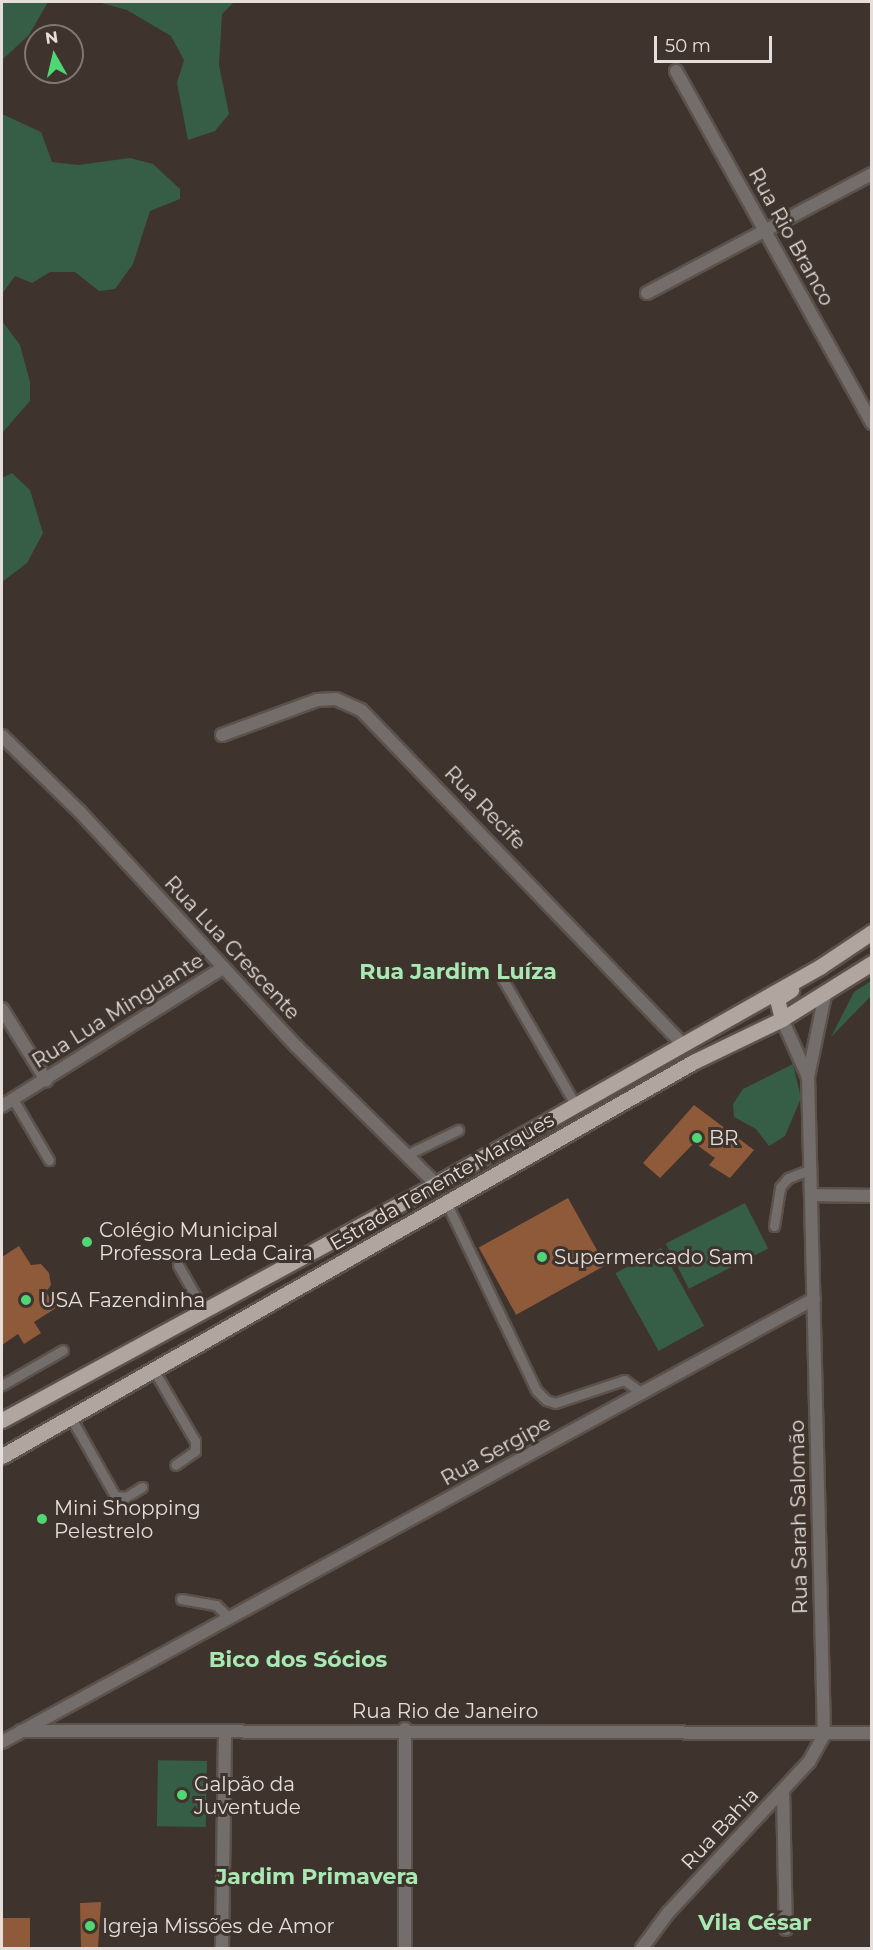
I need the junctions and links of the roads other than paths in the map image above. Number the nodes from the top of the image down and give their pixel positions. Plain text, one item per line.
1 (676, 70) dead end
2 (872, 174) edge
3 (767, 233) junction
4 (647, 293) dead end
5 (872, 423) edge
6 (222, 735) dead end
7 (2, 736) edge
8 (872, 932) edge
9 (872, 963) edge
10 (821, 966) junction
11 (223, 968) junction
12 (502, 978) dead end
13 (825, 995) junction
14 (2, 1009) edge
15 (782, 1019) junction
16 (682, 1042) junction
17 (808, 1077) junction
18 (46, 1080) junction
19 (14, 1099) junction
20 (575, 1104) junction
21 (2, 1106) edge
22 (458, 1130) dead end
23 (406, 1155) junction
24 (49, 1160) dead end
25 (811, 1169) junction
26 (436, 1184) junction
27 (811, 1196) junction
28 (872, 1196) edge
29 (447, 1204) junction
30 (774, 1226) dead end
31 (178, 1265) dead end
32 (814, 1299) junction
33 (203, 1309) junction
34 (63, 1350) dead end
35 (153, 1369) junction
36 (2, 1385) edge
37 (642, 1393) junction
38 (3, 1415) edge
39 (70, 1416) junction
40 (2, 1456) edge
41 (175, 1465) dead end
42 (142, 1487) dead end
43 (181, 1599) dead end
44 (229, 1618) junction
45 (405, 1730) junction
46 (19, 1731) junction
47 (225, 1732) junction
48 (872, 1733) edge
49 (824, 1735) junction
50 (2, 1742) edge
51 (783, 1790) junction
52 (786, 1929) dead end
53 (222, 1948) edge
54 (405, 1948) edge
55 (642, 1948) edge

1 - 3 street, Rua Rio Branco
2 - 3 street
3 - 4 street
3 - 5 street, Rua Rio Branco
6 - 16 street, Rua Recife
7 - 11 street, Rua Lua Crescente
8 - 10 main road, Estrada Tenente Marques
9 - 13 main road, Estrada Tenente Marques
10 - 15 main road
10 - 16 main road, Estrada Tenente Marques
11 - 18 street, Rua Lua Minguante
11 - 23 street, Rua Lua Crescente
12 - 20 lane
13 - 15 main road, Estrada Tenente Marques
13 - 17 street
14 - 18 street
15 - 17 street
15 - 29 main road, Estrada Tenente Marques
16 - 20 main road, Estrada Tenente Marques
17 - 25 street
18 - 19 street, Rua Lua Minguante
19 - 21 street, Rua Lua Minguante
19 - 24 lane
20 - 26 main road, Estrada Tenente Marques
22 - 23 lane
23 - 26 street, Rua Lua Crescente
25 - 27 street
25 - 30 lane
26 - 33 main road, Estrada Tenente Marques
27 - 28 street
27 - 32 street
29 - 35 main road, Estrada Tenente Marques
29 - 37 lane
31 - 33 lane
32 - 37 street, Rua Sergipe
32 - 49 street, Rua Sarah Salomão
33 - 38 main road, Estrada Tenente Marques
34 - 36 lane
35 - 39 main road, Estrada Tenente Marques
35 - 41 lane
37 - 44 street, Rua Sergipe
39 - 40 main road, Estrada Tenente Marques
39 - 42 lane
43 - 44 lane
44 - 46 street, Rua Sergipe
45 - 47 street, Rua Rio de Janeiro
45 - 49 street, Rua Rio de Janeiro
45 - 54 street
46 - 47 street, Rua Rio de Janeiro
46 - 50 street, Rua Sergipe
47 - 53 street
48 - 49 street, Rua Rio de Janeiro
49 - 51 street, Rua Bahia
51 - 52 street
51 - 55 street, Rua Bahia

